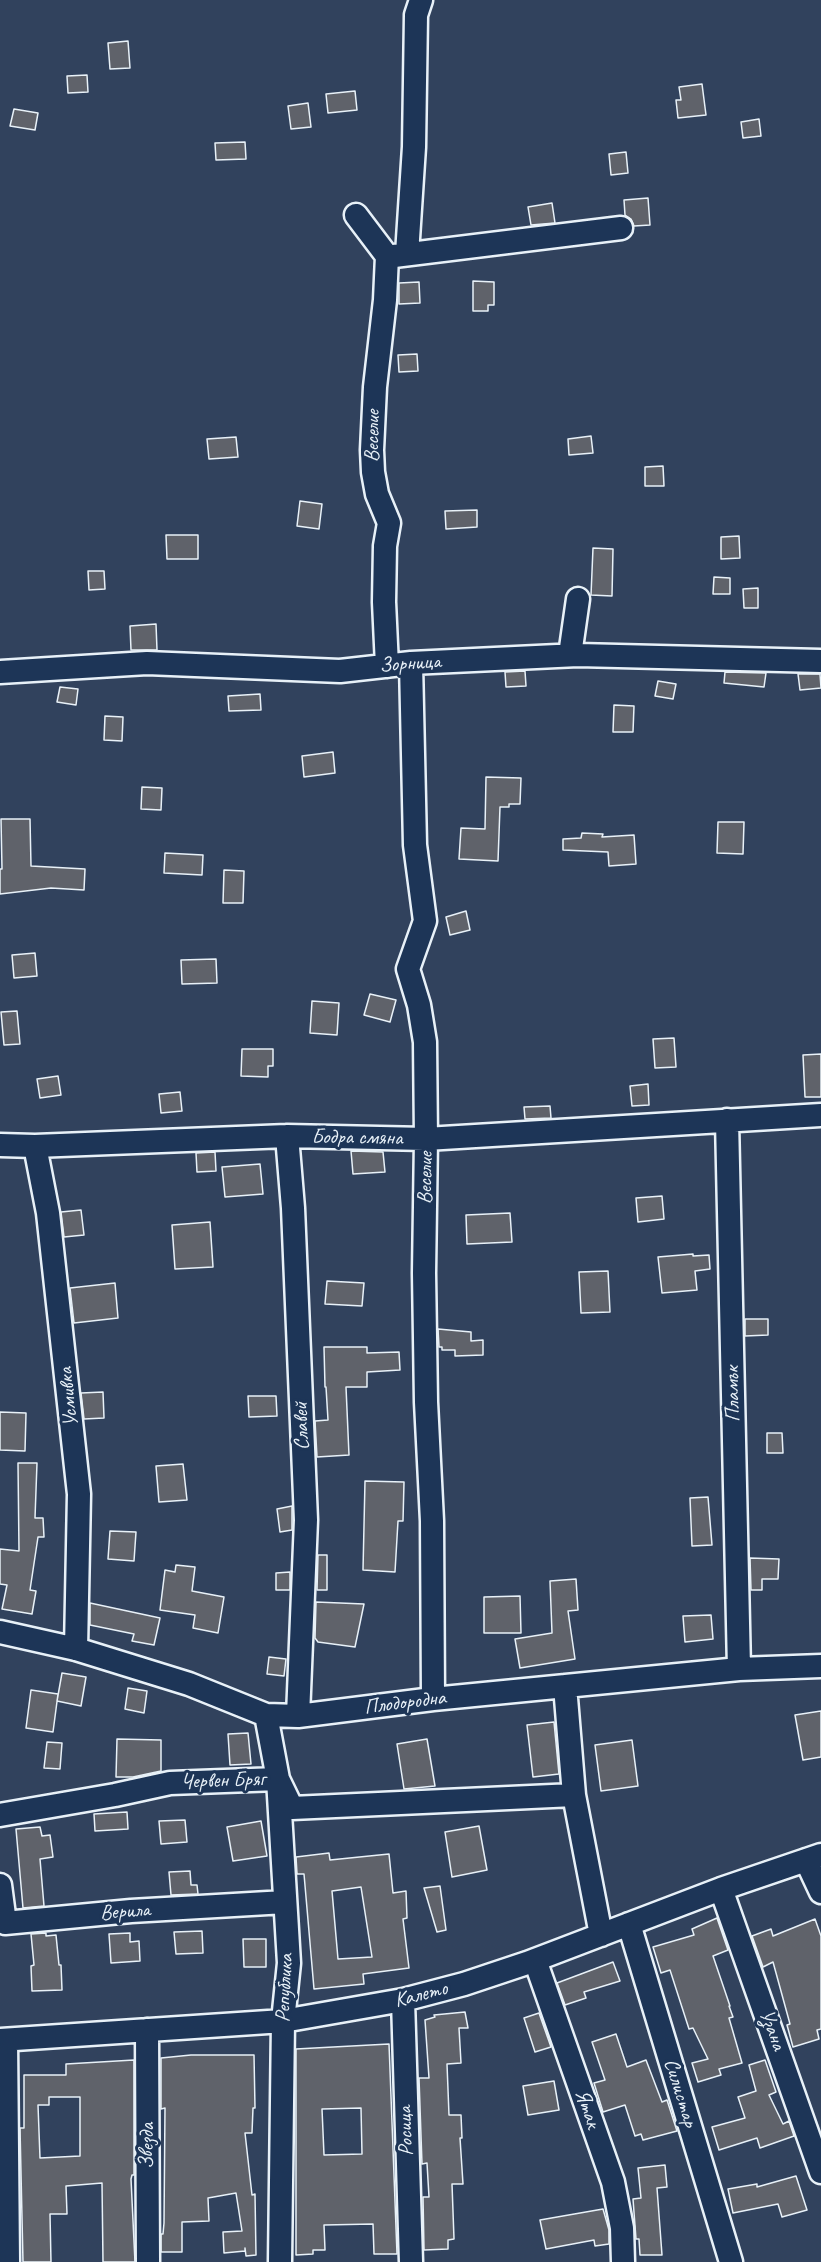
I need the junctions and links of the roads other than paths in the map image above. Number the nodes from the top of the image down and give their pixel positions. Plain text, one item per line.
1 (421, 0) edge
2 (356, 215) dead end
3 (621, 228) dead end
4 (397, 255) junction
5 (578, 599) dead end
6 (570, 655) junction
7 (821, 661) edge
8 (411, 663) junction
9 (387, 666) junction
10 (0, 672) edge
11 (821, 1116) edge
12 (727, 1120) junction
13 (287, 1136) junction
14 (426, 1139) junction
15 (0, 1145) edge
16 (35, 1146) junction
17 (0, 1632) edge
18 (76, 1649) junction
19 (821, 1666) edge
20 (739, 1669) junction
21 (565, 1686) junction
22 (433, 1699) junction
23 (266, 1714) junction
24 (298, 1716) junction
25 (278, 1779) junction
26 (574, 1795) junction
27 (0, 1815) edge
28 (813, 1858) edge
29 (0, 1885) edge
30 (721, 1889) junction
31 (821, 1892) edge
32 (285, 1902) junction
33 (629, 1924) junction
34 (601, 1935) junction
35 (535, 1960) junction
36 (403, 2000) junction
37 (283, 2021) junction
38 (147, 2030) junction
39 (3, 2040) edge
40 (821, 2172) edge
41 (8, 2262) edge
42 (148, 2262) edge
43 (280, 2262) edge
44 (411, 2262) edge
45 (623, 2262) edge
46 (731, 2262) edge

1 - 4 street, Веселие
2 - 4 street
3 - 4 street
4 - 9 street, Веселие
5 - 6 street
6 - 7 street, Зорница
6 - 8 street, Зорница
8 - 9 street, Зорница
8 - 14 street, Веселие
9 - 10 street, Зорница
11 - 12 street, Бодра смяна
12 - 14 street, Бодра смяна
12 - 20 street, Пламък
13 - 14 street, Бодра смяна
13 - 16 street, Бодра смяна
13 - 24 street, Славей
14 - 22 street, Веселие
15 - 16 street, Бодра смяна
16 - 18 street, Усмивка
17 - 18 street, Плодородна
18 - 23 street, Плодородна
19 - 20 street, Плодородна
20 - 21 street, Плодородна
21 - 22 street, Плодородна
21 - 26 street
22 - 24 street, Плодородна
23 - 24 street, Плодородна
23 - 25 street, Република
25 - 26 street, Червен Бряг
25 - 27 street, Червен Бряг
25 - 32 street, Република
26 - 34 street
28 - 30 street, Калето
28 - 31 street
29 - 32 street, Верила
30 - 33 street, Калето
30 - 40 street, Узана
32 - 37 street, Република
33 - 34 street, Калето
33 - 46 street, Силистар
34 - 35 street, Калето
35 - 36 street, Калето
35 - 45 street, Ятак
36 - 37 street, Калето
36 - 44 street, Росица
37 - 38 street, Калето
37 - 43 street, Република
38 - 39 street, Калето
38 - 42 street, Звезда
39 - 41 street

